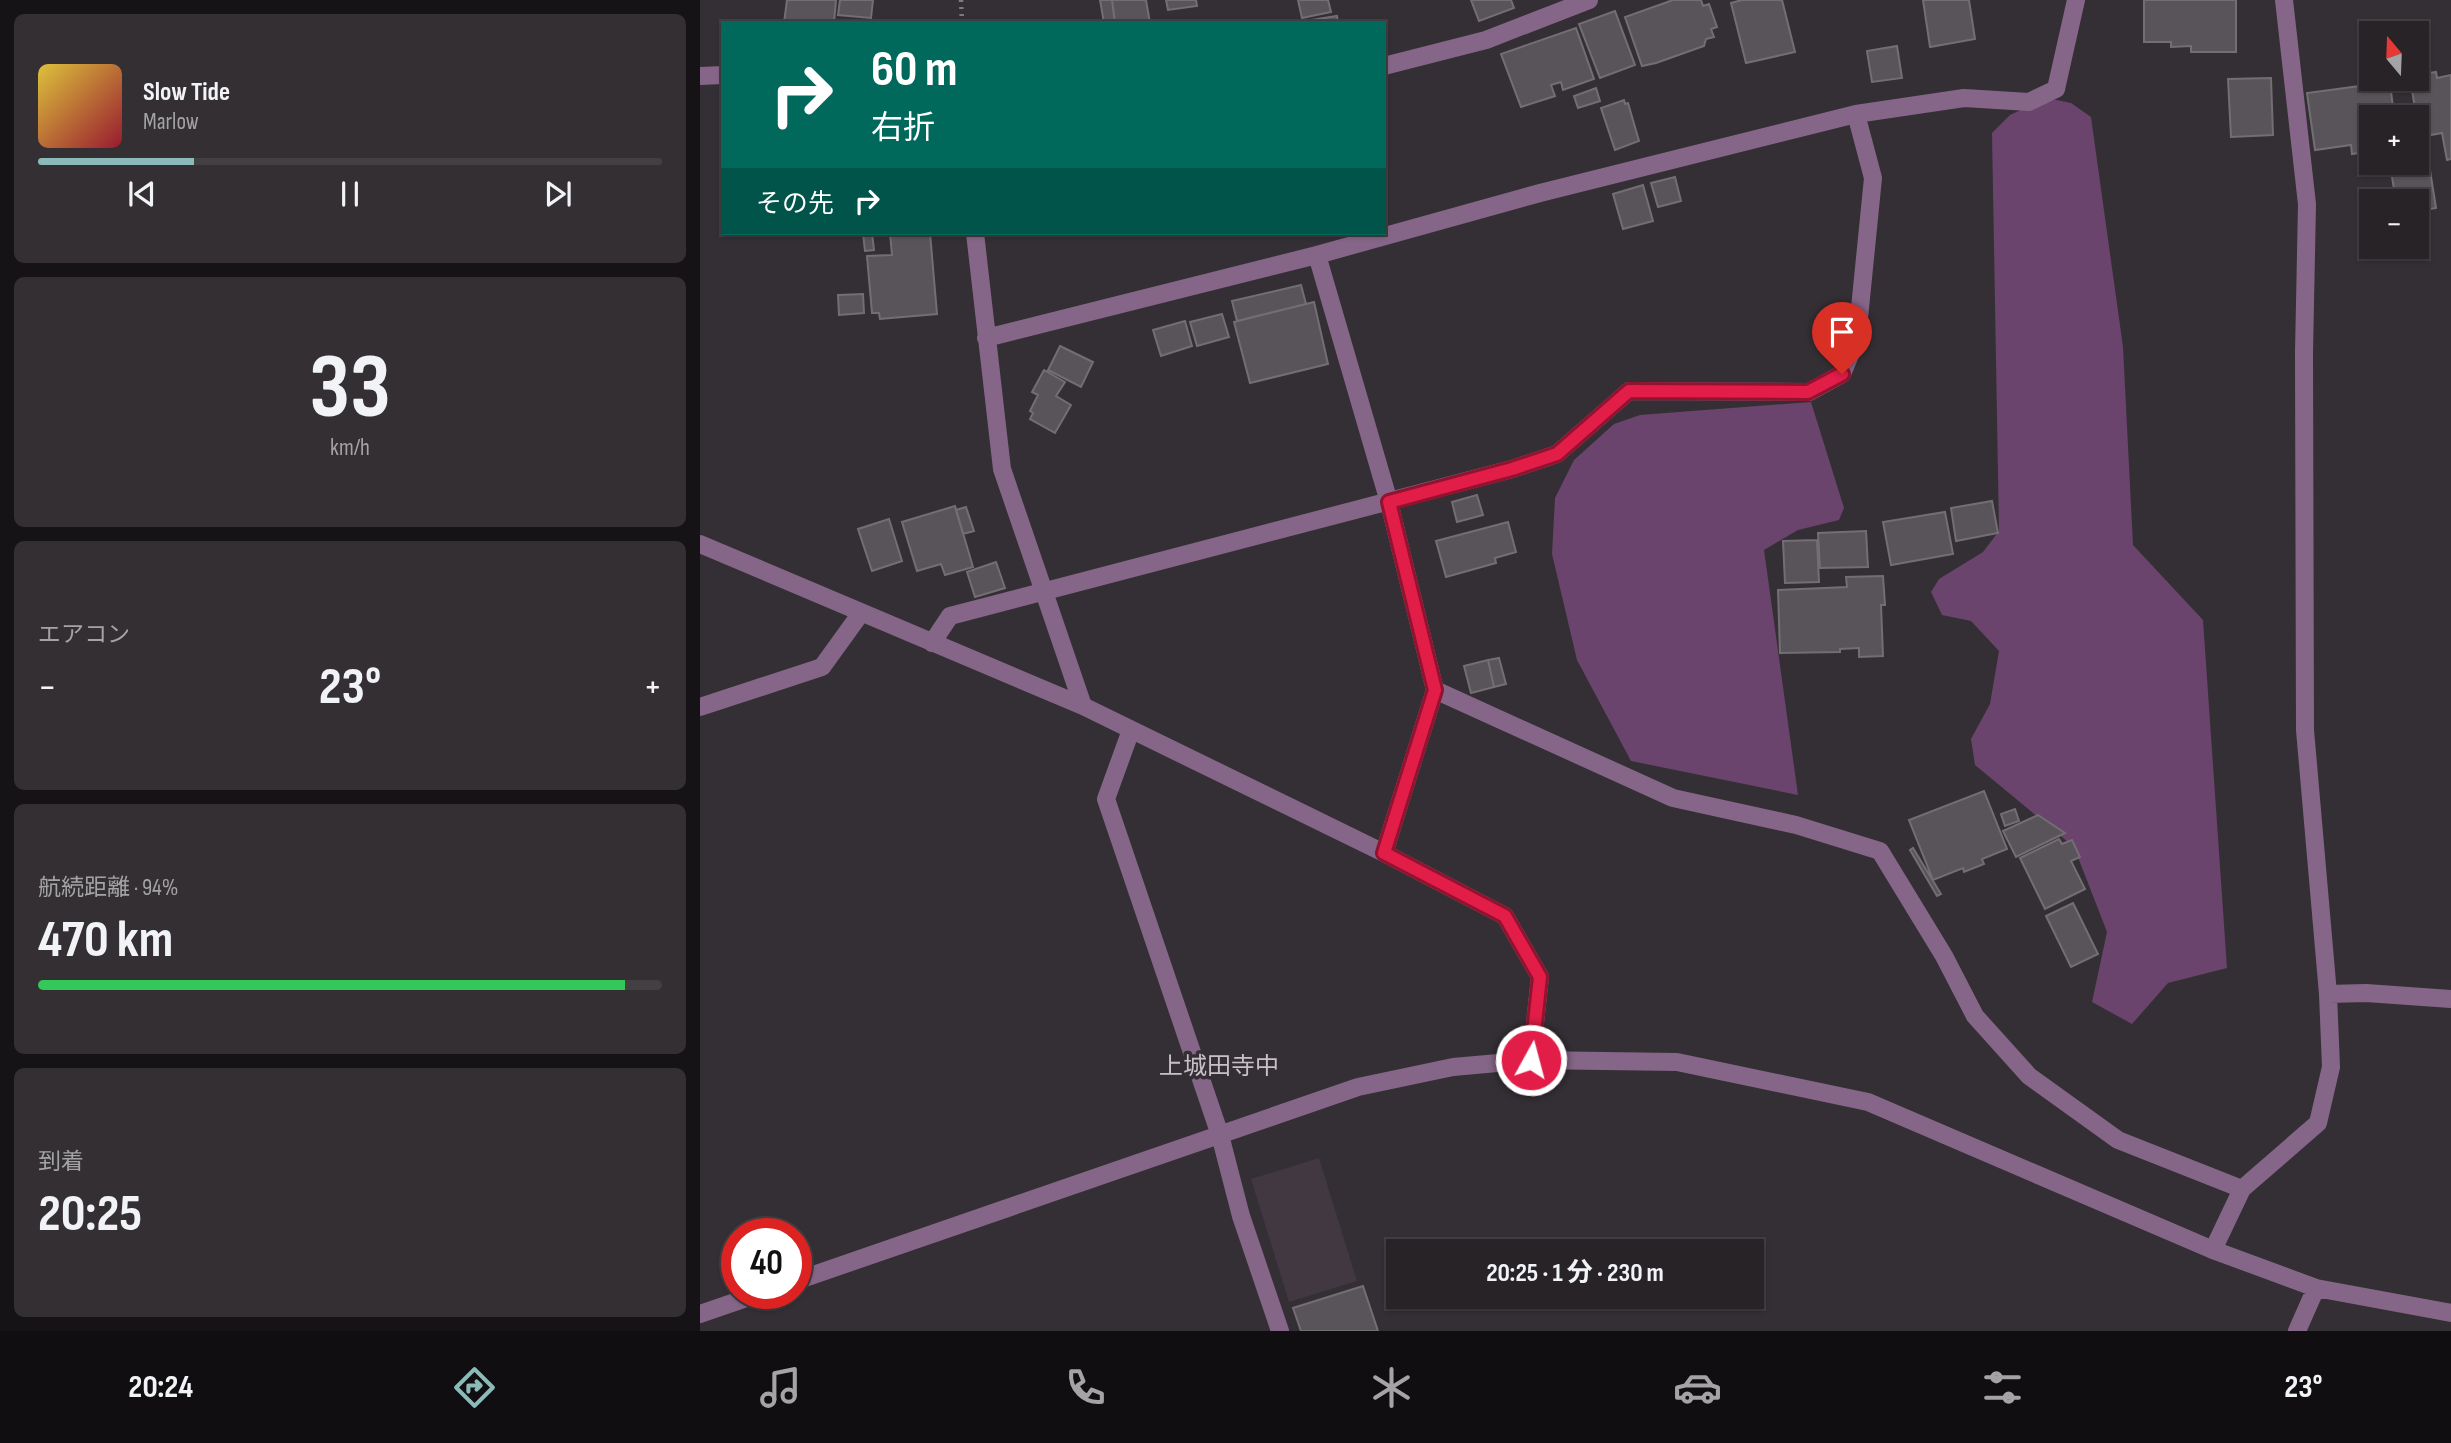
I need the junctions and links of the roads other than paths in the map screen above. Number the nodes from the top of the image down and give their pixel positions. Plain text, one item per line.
1 (1589, 0) edge
2 (2076, 0) edge
3 (2284, 0) edge
4 (1386, 65) edge
5 (721, 75) edge
6 (700, 76) edge
7 (1856, 114) junction
8 (975, 235) edge
9 (1317, 255) junction
10 (986, 338) junction
11 (1389, 502) junction
12 (700, 544) edge
13 (1042, 590) junction
14 (862, 613) junction
15 (932, 643) junction
16 (1435, 690) junction
17 (1083, 706) junction
18 (700, 708) edge
19 (1131, 730) junction
20 (1384, 853) junction
21 (2328, 994) junction
22 (2451, 999) edge
23 (1531, 1060) junction
24 (1220, 1135) junction
25 (2242, 1189) junction
26 (2213, 1250) junction
27 (812, 1275) edge
28 (2316, 1288) junction
29 (721, 1307) edge
30 (2451, 1313) edge
31 (700, 1314) edge
32 (1280, 1331) edge
33 (2297, 1331) edge

1 - 4 street
2 - 7 street
3 - 21 street
5 - 6 street
7 - 9 street
7 - 11 street
8 - 10 street
9 - 10 street
9 - 11 street
10 - 13 street
11 - 13 street
11 - 16 street
12 - 14 street
13 - 15 street
13 - 17 street
14 - 15 street
14 - 18 street
15 - 17 street
16 - 20 street
16 - 25 street
17 - 19 street
19 - 20 street
19 - 24 street
20 - 23 street
21 - 22 street
21 - 25 street
23 - 24 street
23 - 26 street
24 - 27 street
24 - 32 street
25 - 26 street
26 - 28 street
28 - 30 street
28 - 33 street
29 - 31 street

